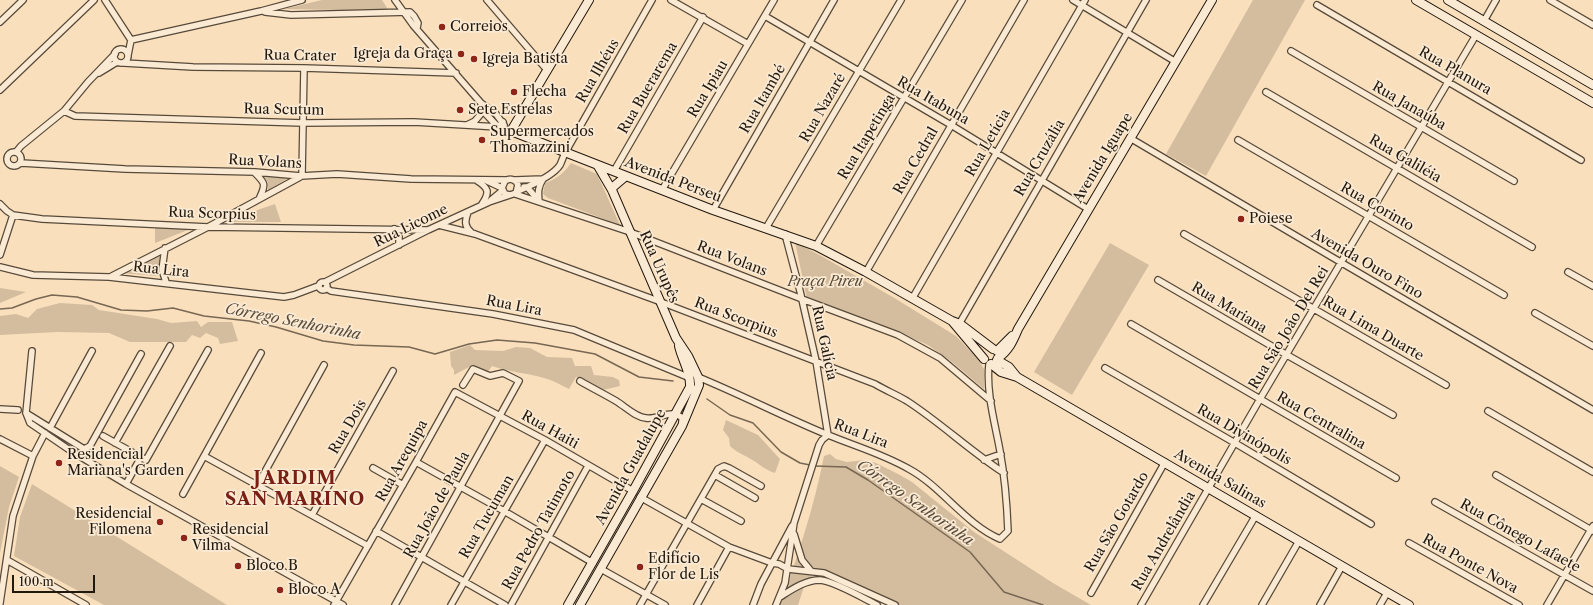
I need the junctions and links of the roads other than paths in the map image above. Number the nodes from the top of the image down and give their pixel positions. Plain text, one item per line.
1 (23, 0) edge
2 (94, 0) edge
3 (105, 0) edge
4 (302, 0) edge
5 (395, 0) edge
6 (487, 0) edge
7 (589, 0) edge
8 (652, 0) edge
9 (671, 0) edge
10 (774, 0) edge
11 (834, 0) edge
12 (901, 0) edge
13 (962, 0) edge
14 (1024, 0) edge
15 (1073, 0) edge
16 (1146, 0) edge
17 (1212, 0) edge
18 (1416, 0) edge
19 (1448, 0) edge
20 (1496, 0) edge
21 (1550, 0) edge
22 (1084, 3) edge
23 (1317, 4) dead end
24 (261, 12) junction
25 (405, 13) junction
26 (765, 16) junction
27 (702, 17) junction
28 (1484, 21) junction
29 (0, 22) edge
30 (1593, 25) edge
31 (1126, 33) junction
32 (1476, 35) junction
33 (131, 40) junction
34 (809, 42) junction
35 (748, 44) junction
36 (121, 49) junction
37 (1291, 51) dead end
38 (115, 54) junction
39 (128, 56) junction
40 (117, 62) junction
41 (1176, 62) junction
42 (124, 63) junction
43 (144, 64) junction
44 (304, 68) junction
45 (547, 70) junction
46 (858, 72) junction
47 (456, 73) junction
48 (1448, 81) junction
49 (88, 82) junction
50 (1593, 85) edge
51 (0, 90) edge
52 (1266, 92) dead end
53 (904, 98) junction
54 (481, 103) junction
55 (1593, 103) edge
56 (488, 107) junction
57 (64, 111) junction
58 (483, 111) junction
59 (503, 122) junction
60 (303, 123) junction
61 (467, 125) junction
62 (951, 125) junction
63 (498, 127) junction
64 (1422, 127) junction
65 (508, 130) junction
66 (1130, 138) junction
67 (1238, 140) dead end
68 (16, 152) junction
69 (565, 153) junction
70 (997, 153) junction
71 (1581, 160) dead end
72 (0, 162) edge
73 (8, 162) junction
74 (20, 163) junction
75 (598, 166) junction
76 (1397, 169) junction
77 (255, 172) junction
78 (614, 172) junction
79 (302, 176) junction
80 (626, 176) junction
81 (474, 179) junction
82 (543, 179) junction
83 (484, 180) junction
84 (507, 180) junction
85 (1041, 180) junction
86 (1514, 181) dead end
87 (527, 188) junction
88 (502, 189) junction
89 (515, 189) junction
90 (612, 190) junction
91 (662, 190) junction
92 (260, 198) junction
93 (540, 201) junction
94 (489, 202) junction
95 (0, 204) edge
96 (481, 206) junction
97 (1088, 209) junction
98 (713, 210) junction
99 (468, 212) junction
100 (13, 214) junction
101 (1369, 216) junction
102 (439, 225) junction
103 (208, 227) junction
104 (766, 228) junction
105 (394, 229) junction
106 (428, 230) junction
107 (630, 232) junction
108 (475, 234) junction
109 (785, 234) junction
110 (1184, 234) dead end
111 (399, 245) junction
112 (816, 246) junction
113 (1532, 247) dead end
114 (165, 248) junction
115 (0, 255) edge
116 (1342, 264) junction
117 (0, 267) edge
118 (866, 272) junction
119 (1568, 272) dead end
120 (109, 277) junction
121 (1158, 280) dead end
122 (166, 282) junction
123 (326, 285) junction
124 (318, 286) joint
125 (1593, 286) edge
126 (1504, 295) dead end
127 (802, 299) junction
128 (912, 299) junction
129 (661, 302) junction
130 (1314, 310) junction
131 (1536, 313) dead end
132 (1131, 324) dead end
133 (956, 325) junction
134 (170, 346) dead end
135 (1593, 346) edge
136 (208, 350) dead end
137 (32, 351) dead end
138 (92, 351) dead end
139 (261, 353) dead end
140 (141, 354) dead end
141 (1287, 356) junction
142 (993, 358) junction
143 (816, 360) junction
144 (324, 365) dead end
145 (1105, 368) dead end
146 (393, 371) dead end
147 (694, 377) junction
148 (580, 381) dead end
149 (463, 385) dead end
150 (1446, 385) dead end
151 (455, 392) joint
152 (1260, 399) junction
153 (991, 401) junction
154 (0, 409) edge
155 (18, 410) dead end
156 (1593, 410) edge
157 (1488, 411) dead end
158 (26, 413) junction
159 (676, 414) junction
160 (1393, 415) dead end
161 (500, 416) junction
162 (682, 426) junction
163 (50, 428) junction
164 (45, 433) junction
165 (828, 435) junction
166 (103, 436) dead end
167 (0, 439) edge
168 (545, 440) junction
169 (116, 443) junction
170 (1235, 443) junction
171 (1001, 454) junction
172 (33, 456) junction
173 (204, 456) junction
174 (141, 457) junction
175 (984, 460) junction
176 (416, 462) junction
177 (1165, 462) junction
178 (588, 466) junction
179 (373, 468) dead end
180 (1593, 472) edge
181 (1004, 473) junction
182 (715, 475) junction
183 (1496, 475) dead end
184 (1396, 478) dead end
185 (126, 484) junction
186 (403, 485) junction
187 (257, 486) junction
188 (460, 486) junction
189 (761, 486) dead end
190 (1208, 489) junction
191 (633, 491) junction
192 (183, 494) dead end
193 (640, 497) junction
194 (755, 498) dead end
195 (701, 499) junction
196 (1434, 502) dead end
197 (504, 511) junction
198 (312, 515) junction
199 (1256, 515) junction
200 (741, 521) dead end
201 (794, 523) junction
202 (687, 524) junction
203 (1371, 524) dead end
204 (1592, 529) edge
205 (793, 530) junction
206 (376, 531) junction
207 (548, 537) junction
208 (1298, 541) junction
209 (1409, 543) dead end
210 (368, 546) junction
211 (729, 547) junction
212 (422, 557) junction
213 (7, 560) junction
214 (593, 563) junction
215 (772, 564) junction
216 (1342, 566) junction
217 (601, 569) junction
218 (788, 569) junction
219 (811, 571) junction
220 (1565, 574) junction
221 (2, 580) edge
222 (464, 581) junction
223 (1593, 592) edge
224 (1091, 593) dead end
225 (1388, 593) junction
226 (646, 594) junction
227 (780, 597) junction
228 (0, 603) edge
229 (335, 603) edge
230 (86, 605) edge
231 (343, 605) edge
232 (395, 605) edge
233 (451, 605) edge
234 (505, 605) edge
235 (511, 605) edge
236 (568, 605) edge
237 (580, 605) edge
238 (640, 605) edge
239 (665, 605) edge
240 (697, 605) edge
241 (753, 605) edge
242 (776, 605) edge
243 (877, 605) edge
244 (896, 605) edge
245 (1141, 605) edge
246 (1203, 605) edge
247 (1262, 605) edge
248 (1320, 605) edge
249 (1380, 605) edge
250 (1409, 605) edge
251 (1519, 605) edge
252 (1547, 605) edge

1 - 29 street
2 - 51 street
3 - 33 street
4 - 24 street
5 - 25 street
6 - 45 street
7 - 45 street
8 - 69 street, Rua Ilhéus
9 - 27 street
10 - 26 street, Rua Ipiau
11 - 34 street, Rua Itambé
12 - 46 street, Rua Nazaré
13 - 53 street, Rua Itapetinga
14 - 62 street, Rua Cedral
15 - 22 street
16 - 31 street, Rua Cruzália
17 - 41 street, Avenida Iguape
18 - 32 street
19 - 28 street
20 - 28 street
21 - 30 street
22 - 31 street
22 - 70 street, Rua Letícia
23 - 48 street, Rua Planura
24 - 25 street
24 - 33 street
25 - 47 street
26 - 34 street, Rua Itabuna
26 - 35 street, Rua Ipiau
27 - 35 street
27 - 78 street, Rua Buerarema
28 - 50 street
31 - 41 street
31 - 85 street, Rua Cruzália
32 - 48 street, Rua São João Del Rei
32 - 55 street
33 - 36 street
33 - 39 street
34 - 46 street, Rua Itabuna
34 - 98 street, Rua Itambé
35 - 91 street, Rua Ipiau
36 - 38 street
36 - 39 street
37 - 64 street, Rua Janaúba
38 - 40 street
38 - 49 street
39 - 42 street
39 - 43 street, Rua Crater
40 - 42 street
40 - 49 street
41 - 66 street, Avenida Iguape
42 - 43 street, Rua Crater
43 - 44 street, Rua Crater
44 - 47 street, Rua Crater
44 - 60 street
45 - 65 street
46 - 53 street, Rua Itabuna
46 - 104 street, Rua Nazaré
47 - 54 street
48 - 64 street, Rua São João Del Rei
48 - 71 street, Rua Planura
49 - 57 street
52 - 76 street, Rua Galiléia
53 - 62 street, Rua Itabuna
53 - 112 street, Rua Itapetinga
54 - 56 street
54 - 58 street
56 - 58 street
56 - 59 street
57 - 60 street, Rua Scutum
57 - 68 street
58 - 61 street
58 - 63 street
59 - 63 street
59 - 65 street
60 - 61 street, Rua Scutum
60 - 79 street
61 - 63 street, Rua Scutum
62 - 70 street, Rua Itabuna
62 - 118 street, Rua Cedral
63 - 65 street, Avenida Perseu
64 - 76 street, Rua São João Del Rei
64 - 86 street, Rua Janaúba
65 - 69 street, Avenida Perseu
66 - 97 street, Avenida Iguape
66 - 116 street, Avenida Ouro Fino
67 - 101 street, Rua Corinto
68 - 73 street
68 - 74 street
69 - 75 street, Avenida Perseu
69 - 82 street, Rua Ilhéus
70 - 85 street, Rua Itabuna
70 - 128 street, Rua Letícia
72 - 73 street
73 - 74 street
74 - 77 street, Rua Volans
75 - 78 street, Avenida Perseu
75 - 90 street, Rua Urupês
76 - 101 street, Rua São João Del Rei
76 - 113 street, Rua Galiléia
77 - 79 street, Rua Volans
77 - 92 street
78 - 80 street, Avenida Perseu
79 - 81 street, Rua Volans
79 - 92 street
80 - 90 street
80 - 91 street, Avenida Perseu
81 - 83 street, Rua Volans
81 - 96 street
82 - 87 street, Rua Licome
82 - 89 street
82 - 93 street
83 - 84 street, Rua Volans
83 - 88 street
84 - 88 street
84 - 89 street, Rua Volans
85 - 97 street, Rua Itabuna
85 - 133 street, Rua Cruzália
87 - 89 street, Rua Licome
87 - 93 street
88 - 89 street
88 - 94 street
89 - 93 street, Rua Volans
89 - 94 street, Rua Licome
90 - 107 street, Rua Urupês
91 - 98 street, Avenida Perseu
92 - 103 street
93 - 107 street, Rua Volans
94 - 96 street, Rua Licome
95 - 100 street, Rua Scorpius
96 - 99 street, Rua Licome
97 - 142 street, Avenida Iguape
98 - 104 street, Avenida Perseu
99 - 102 street, Rua Licome
99 - 108 street
100 - 103 street, Rua Scorpius
100 - 115 street
101 - 116 street, Rua São João Del Rei
101 - 126 street, Rua Corinto
102 - 106 street, Rua Licome
102 - 108 street, Rua Scorpius
103 - 105 street, Rua Scorpius
103 - 114 street
104 - 109 street, Avenida Perseu
105 - 106 street, Rua Scorpius
105 - 111 street
106 - 111 street, Rua Licome
107 - 127 street, Rua Volans
107 - 129 street, Rua Urupês
108 - 129 street, Rua Scorpius
109 - 112 street, Avenida Perseu
109 - 127 street, Rua Galícia
110 - 130 street, Rua Lima Duarte
111 - 123 street, Rua Licome
112 - 118 street, Avenida Perseu
114 - 120 street
114 - 122 street
116 - 130 street, Rua São João Del Rei
116 - 156 street, Avenida Ouro Fino
117 - 120 street, Rua Lira
118 - 128 street, Avenida Perseu
119 - 125 street
120 - 122 street, Rua Lira
121 - 141 street, Rua Mariana
122 - 124 street, Rua Lira
123 - 124 street, Rua Licome
123 - 147 street, Rua Lira
127 - 143 street, Rua Galícia
127 - 153 street, Rua Volans
128 - 133 street, Avenida Perseu
129 - 143 street, Rua Scorpius
129 - 147 street, Rua Urupês
130 - 141 street, Rua São João Del Rei
130 - 150 street, Rua Lima Duarte
131 - 135 street
132 - 152 street, Rua Centralina
133 - 142 street, Avenida Perseu
133 - 142 street, Avenida Perseu
134 - 169 street
136 - 174 street
137 - 158 street
138 - 163 street
139 - 173 street
140 - 163 street
141 - 152 street, Rua São João Del Rei
141 - 160 street, Rua Mariana
142 - 153 street
142 - 177 street, Avenida Salinas
143 - 165 street, Rua Galícia
143 - 175 street, Rua Scorpius
144 - 187 street
145 - 170 street, Rua Divinópolis
146 - 198 street, Rua Dois
147 - 159 street, Avenida Guadalupe
147 - 162 street, Avenida Guadalupe
147 - 165 street, Rua Lira
148 - 159 street
149 - 161 street, Rua João de Paula
151 - 161 street, Rua Haiti
151 - 176 street, Rua Arequipa
152 - 170 street, Rua São João Del Rei
152 - 184 street, Rua Centralina
153 - 171 street
154 - 155 street
157 - 180 street
158 - 163 street
158 - 164 street
159 - 162 street
159 - 191 street, Avenida Guadalupe
161 - 168 street, Rua Haiti
161 - 188 street, Rua João de Paula
162 - 193 street, Avenida Guadalupe
164 - 172 street
164 - 185 street
165 - 181 street, Rua Lira
165 - 201 street
166 - 169 street
167 - 172 street
168 - 178 street, Rua Haiti
168 - 197 street, Rua Tucuman
169 - 174 street
170 - 190 street, Rua São João Del Rei
170 - 203 street, Rua Divinópolis
171 - 175 street
171 - 181 street
172 - 213 street
173 - 187 street
173 - 192 street
174 - 185 street
175 - 181 street, Rua Scorpius
176 - 186 street, Rua Arequipa
176 - 188 street
177 - 190 street, Avenida Salinas
177 - 224 street, Rua São Gotardo
178 - 191 street, Rua Haiti
178 - 207 street, Rua Pedro Tatimoto
179 - 186 street
182 - 189 street
182 - 194 street
182 - 195 street
183 - 204 street
185 - 229 street
186 - 206 street, Rua Arequipa
187 - 198 street
188 - 197 street
188 - 212 street, Rua João de Paula
190 - 199 street, Avenida Salinas
190 - 245 street, Rua Andrelândia
191 - 214 street, Avenida Guadalupe
193 - 202 street
193 - 217 street, Avenida Guadalupe
195 - 200 street
195 - 202 street
196 - 220 street, Rua Cônego Lafaete
197 - 207 street
197 - 222 street, Rua Tucuman
198 - 210 street
199 - 208 street, Avenida Salinas
199 - 246 street
201 - 205 street
201 - 215 street
202 - 211 street
202 - 226 street
204 - 220 street
205 - 218 street
205 - 219 street
206 - 210 street, Rua Arequipa
206 - 212 street
207 - 214 street
207 - 235 street, Rua Pedro Tatimoto
208 - 216 street, Avenida Salinas
208 - 247 street
209 - 251 street, Rua Ponte Nova
210 - 229 street, Rua Arequipa
211 - 215 street
211 - 240 street
212 - 222 street
212 - 232 street, Rua João de Paula
213 - 221 street
213 - 230 street
214 - 236 street, Avenida Guadalupe
215 - 218 street
215 - 241 street
216 - 225 street, Avenida Salinas
216 - 248 street
217 - 226 street
217 - 237 street, Avenida Guadalupe
218 - 219 street
218 - 227 street
219 - 244 street
220 - 223 street, Rua Cônego Lafaete
220 - 252 street
221 - 228 street
222 - 233 street, Rua Tucuman
222 - 234 street
225 - 249 street
225 - 250 street, Avenida Salinas
226 - 238 street
226 - 239 street
227 - 242 street
227 - 243 street
229 - 231 street

